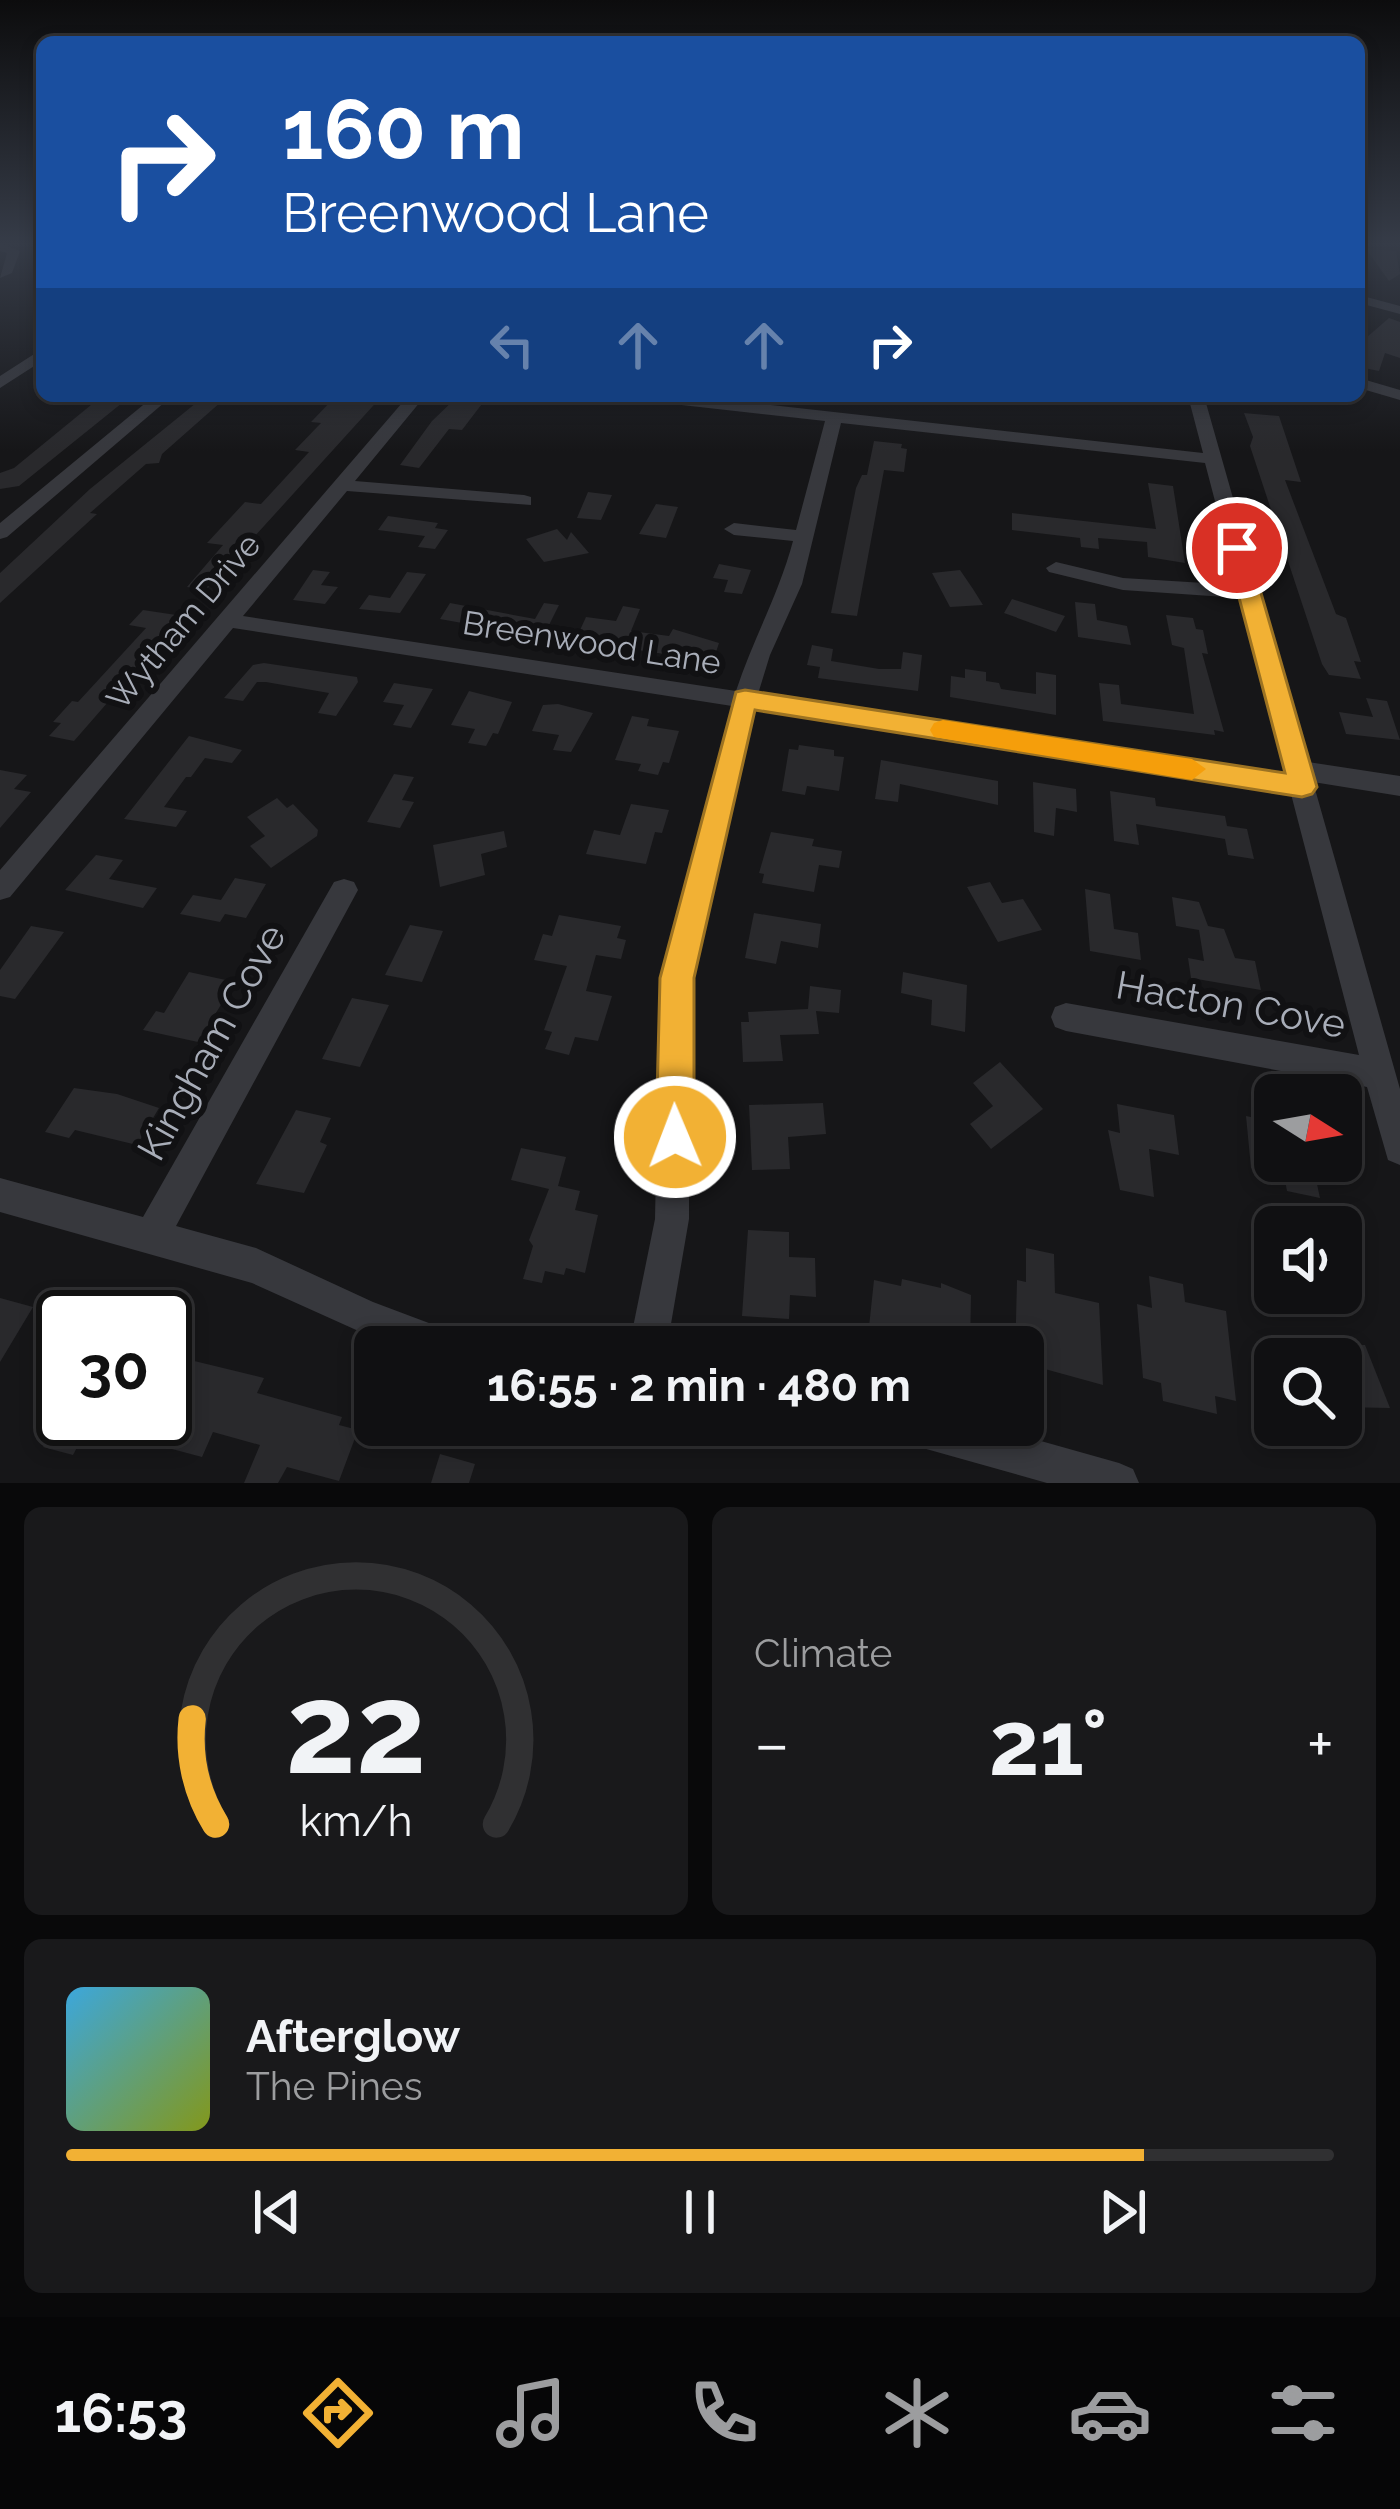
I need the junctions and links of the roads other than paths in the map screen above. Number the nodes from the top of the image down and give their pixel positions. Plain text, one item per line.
1 (36, 358) edge
2 (0, 382) edge
3 (1365, 385) edge
4 (1399, 394) edge
5 (157, 402) edge
6 (412, 402) edge
7 (700, 402) edge
8 (1198, 402) edge
9 (834, 417) junction
10 (1213, 458) junction
11 (341, 485) junction
12 (524, 501) dead end
13 (734, 529) dead end
14 (0, 533) edge
15 (806, 537) junction
16 (1056, 568) dead end
17 (1249, 592) junction
18 (227, 620) junction
19 (745, 699) junction
20 (1300, 778) junction
21 (1400, 786) edge
22 (0, 889) edge
23 (344, 890) dead end
24 (1066, 1017) dead end
25 (1380, 1074) junction
26 (1400, 1148) edge
27 (0, 1195) edge
28 (152, 1235) junction
29 (388, 1326) edge
30 (652, 1326) edge
31 (987, 1446) edge
32 (1119, 1483) edge

1 - 2 street
3 - 4 street
5 - 14 street
6 - 11 street, Wytham Drive
7 - 9 street
8 - 10 street
9 - 10 street
9 - 15 street
10 - 17 street
11 - 12 street
11 - 18 street, Wytham Drive
13 - 15 street
15 - 19 street
16 - 17 street
17 - 20 street
18 - 19 street, Breenwood Lane
18 - 22 street, Wytham Drive
19 - 20 street, Breenwood Lane
19 - 30 street
20 - 21 street, Breenwood Lane
20 - 25 street
23 - 28 street, Kingham Cove
24 - 25 street, Hacton Cove
25 - 26 street
27 - 28 street
28 - 29 street
31 - 32 street

